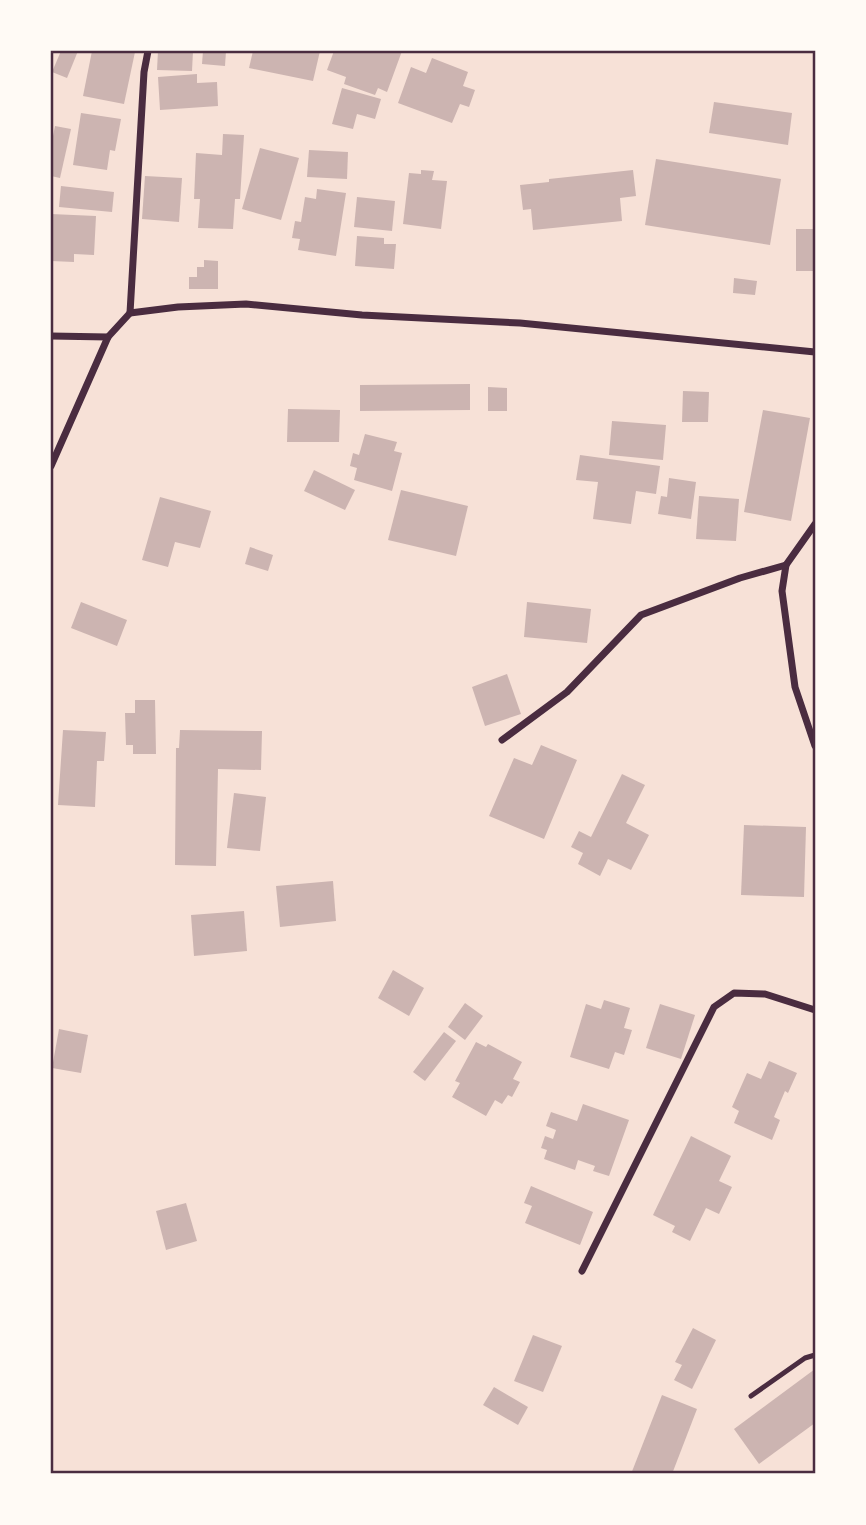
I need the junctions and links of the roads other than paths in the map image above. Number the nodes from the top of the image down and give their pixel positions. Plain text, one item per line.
1 (148, 51) edge
2 (130, 313) junction
3 (51, 337) edge
4 (108, 337) junction
5 (815, 352) edge
6 (51, 466) edge
7 (815, 524) edge
8 (786, 565) junction
9 (502, 740) dead end
10 (815, 746) edge
11 (815, 1010) edge
12 (582, 1271) dead end
13 (815, 1355) edge
14 (751, 1396) dead end

1 - 2 street
2 - 4 street
2 - 5 street
3 - 4 street
4 - 6 street
7 - 8 street
8 - 9 street
8 - 10 street
11 - 12 street
13 - 14 lane

